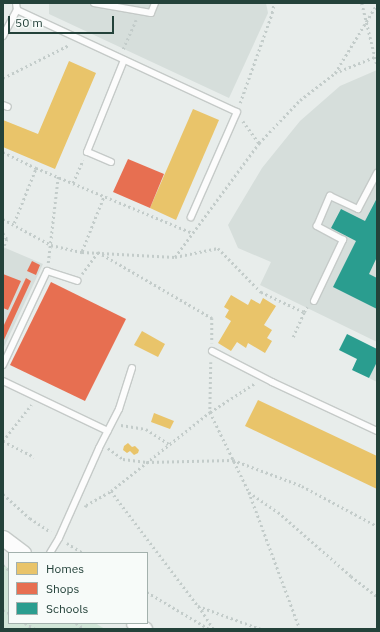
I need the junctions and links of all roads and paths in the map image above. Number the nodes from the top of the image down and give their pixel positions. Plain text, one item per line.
1 (16, 3) edge
2 (94, 3) edge
3 (155, 3) edge
4 (274, 3) edge
5 (362, 3) edge
6 (377, 4) edge
7 (17, 10) junction
8 (140, 11) junction
9 (367, 22) junction
10 (3, 36) edge
11 (81, 39) junction
12 (121, 59) junction
13 (377, 65) edge
14 (335, 73) dead end
15 (3, 78) edge
16 (237, 112) junction
17 (258, 143) dead end
18 (3, 152) edge
19 (86, 152) junction
20 (111, 162) dead end
21 (36, 168) junction
22 (377, 173) edge
23 (58, 177) junction
24 (73, 183) junction
25 (104, 196) junction
26 (191, 216) dead end
27 (14, 223) dead end
28 (3, 232) edge
29 (193, 233) dead end
30 (3, 249) edge
31 (82, 252) dead end
32 (175, 257) dead end
33 (46, 271) junction
34 (76, 281) joint
35 (314, 301) joint
36 (304, 312) junction
37 (293, 337) dead end
38 (212, 351) junction
39 (3, 365) edge
40 (132, 368) dead end
41 (263, 377) junction
42 (3, 381) edge
43 (37, 397) junction
44 (210, 412) junction
45 (112, 424) junction
46 (108, 431) junction
47 (377, 431) edge
48 (3, 441) edge
49 (101, 443) junction
50 (170, 444) junction
51 (34, 457) dead end
52 (233, 460) junction
53 (147, 462) junction
54 (111, 491) junction
55 (249, 492) junction
56 (3, 494) edge
57 (83, 511) dead end
58 (377, 526) edge
59 (70, 537) dead end
60 (3, 538) edge
61 (59, 538) junction
62 (67, 544) junction
63 (22, 552) edge
64 (51, 552) edge
65 (81, 552) edge
66 (148, 593) edge
67 (377, 596) edge
68 (198, 606) junction
69 (209, 629) edge
70 (213, 629) edge
71 (262, 629) edge
72 (300, 629) edge

1 - 7 lane
2 - 8 lane
3 - 8 lane
4 - 16 path
5 - 9 path
6 - 9 path
7 - 10 lane
7 - 11 lane
8 - 12 path
9 - 13 path
9 - 14 path
11 - 12 lane
11 - 15 path
12 - 16 lane
12 - 19 lane
16 - 17 path
16 - 26 lane
18 - 21 path
19 - 20 lane
19 - 24 path
21 - 23 path
21 - 27 path
22 - 35 lane
23 - 24 path
23 - 33 path
24 - 25 path
25 - 29 path
25 - 31 path
28 - 30 path
32 - 36 path
33 - 34 lane
33 - 39 lane
34 - 38 path
35 - 36 path
36 - 37 path
38 - 41 lane
38 - 44 path
40 - 45 lane
41 - 44 path
41 - 47 lane
42 - 43 lane
43 - 46 lane
43 - 48 path
44 - 50 path
44 - 52 path
45 - 46 lane
45 - 50 path
46 - 49 lane
48 - 51 path
49 - 53 path
49 - 61 lane
50 - 53 path
52 - 53 path
52 - 55 path
52 - 58 path
53 - 54 path
54 - 57 path
54 - 68 path
55 - 67 path
55 - 72 path
56 - 61 path
59 - 62 path
60 - 63 street
61 - 62 path
61 - 64 lane
62 - 65 path
66 - 69 path
68 - 70 path
68 - 71 path

